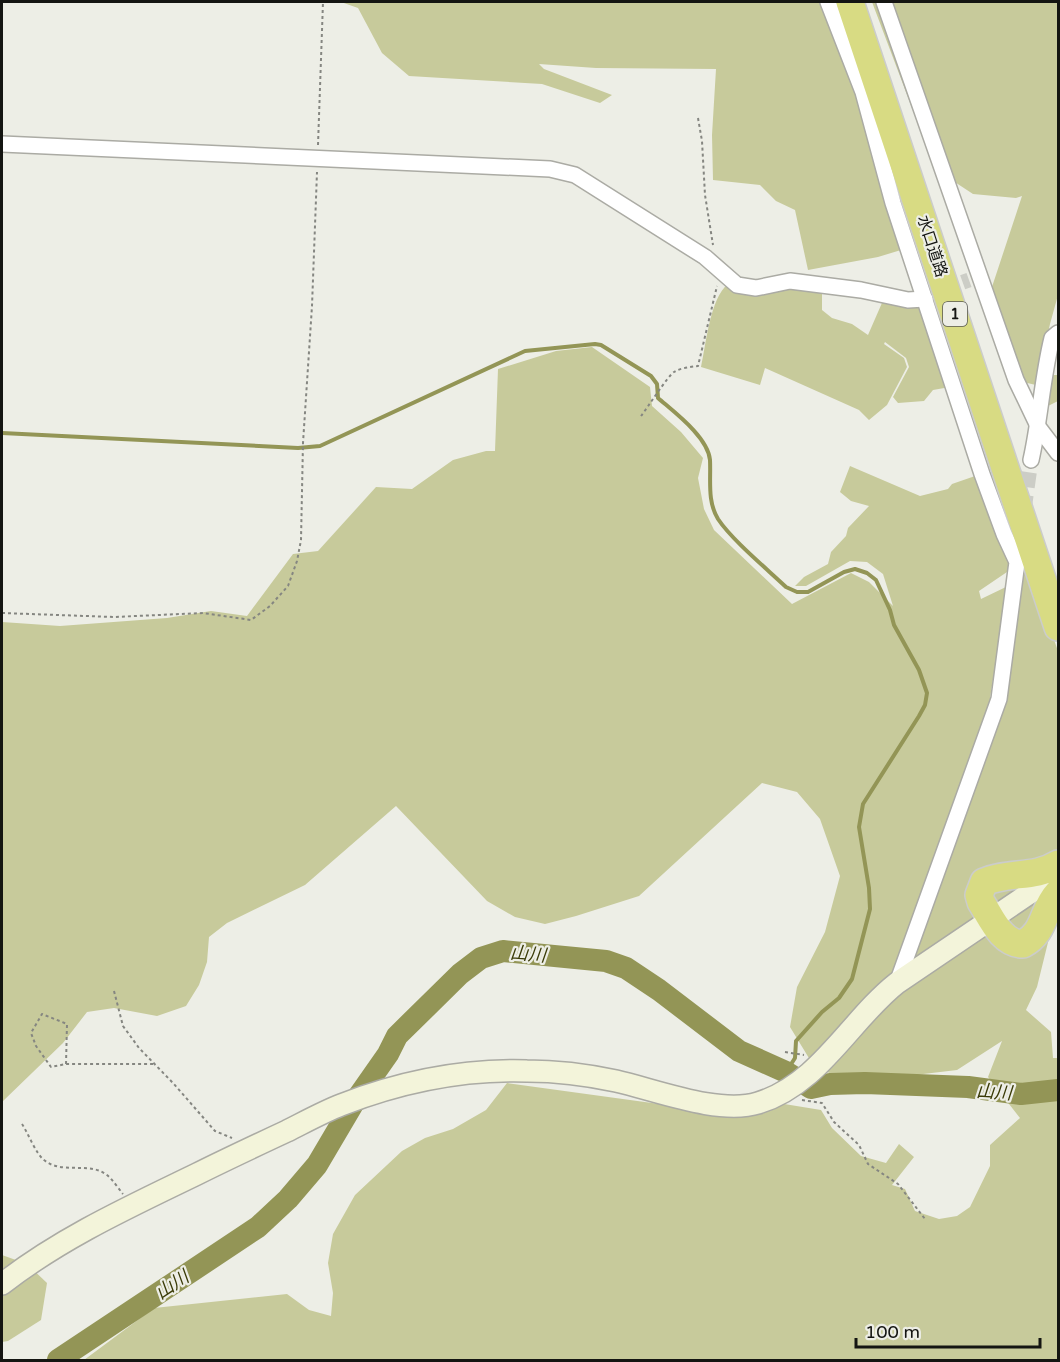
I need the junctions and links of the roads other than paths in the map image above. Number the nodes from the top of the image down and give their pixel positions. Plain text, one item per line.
1 (828, 2) edge
2 (850, 2) edge
3 (868, 2) edge
4 (884, 2) edge
5 (2, 144) edge
6 (928, 296) junction
7 (1059, 333) edge
8 (1039, 428) junction
9 (1059, 453) edge
10 (1032, 460) tunnel mouth
11 (1059, 574) edge
12 (1059, 627) edge
13 (1059, 864) edge
14 (1059, 874) edge
15 (1059, 893) edge
16 (993, 920) junction
17 (897, 983) junction
18 (2, 1284) edge

1 - 6 street
2 - 12 highway, 水口道路 / 1
3 - 11 highway, 水口道路 / 1
4 - 8 street
5 - 6 street
6 - 17 street
7 - 8 street
8 - 9 street
8 - 10 street
13 - 16 highway
14 - 16 street
15 - 16 highway
16 - 17 street
17 - 18 street

